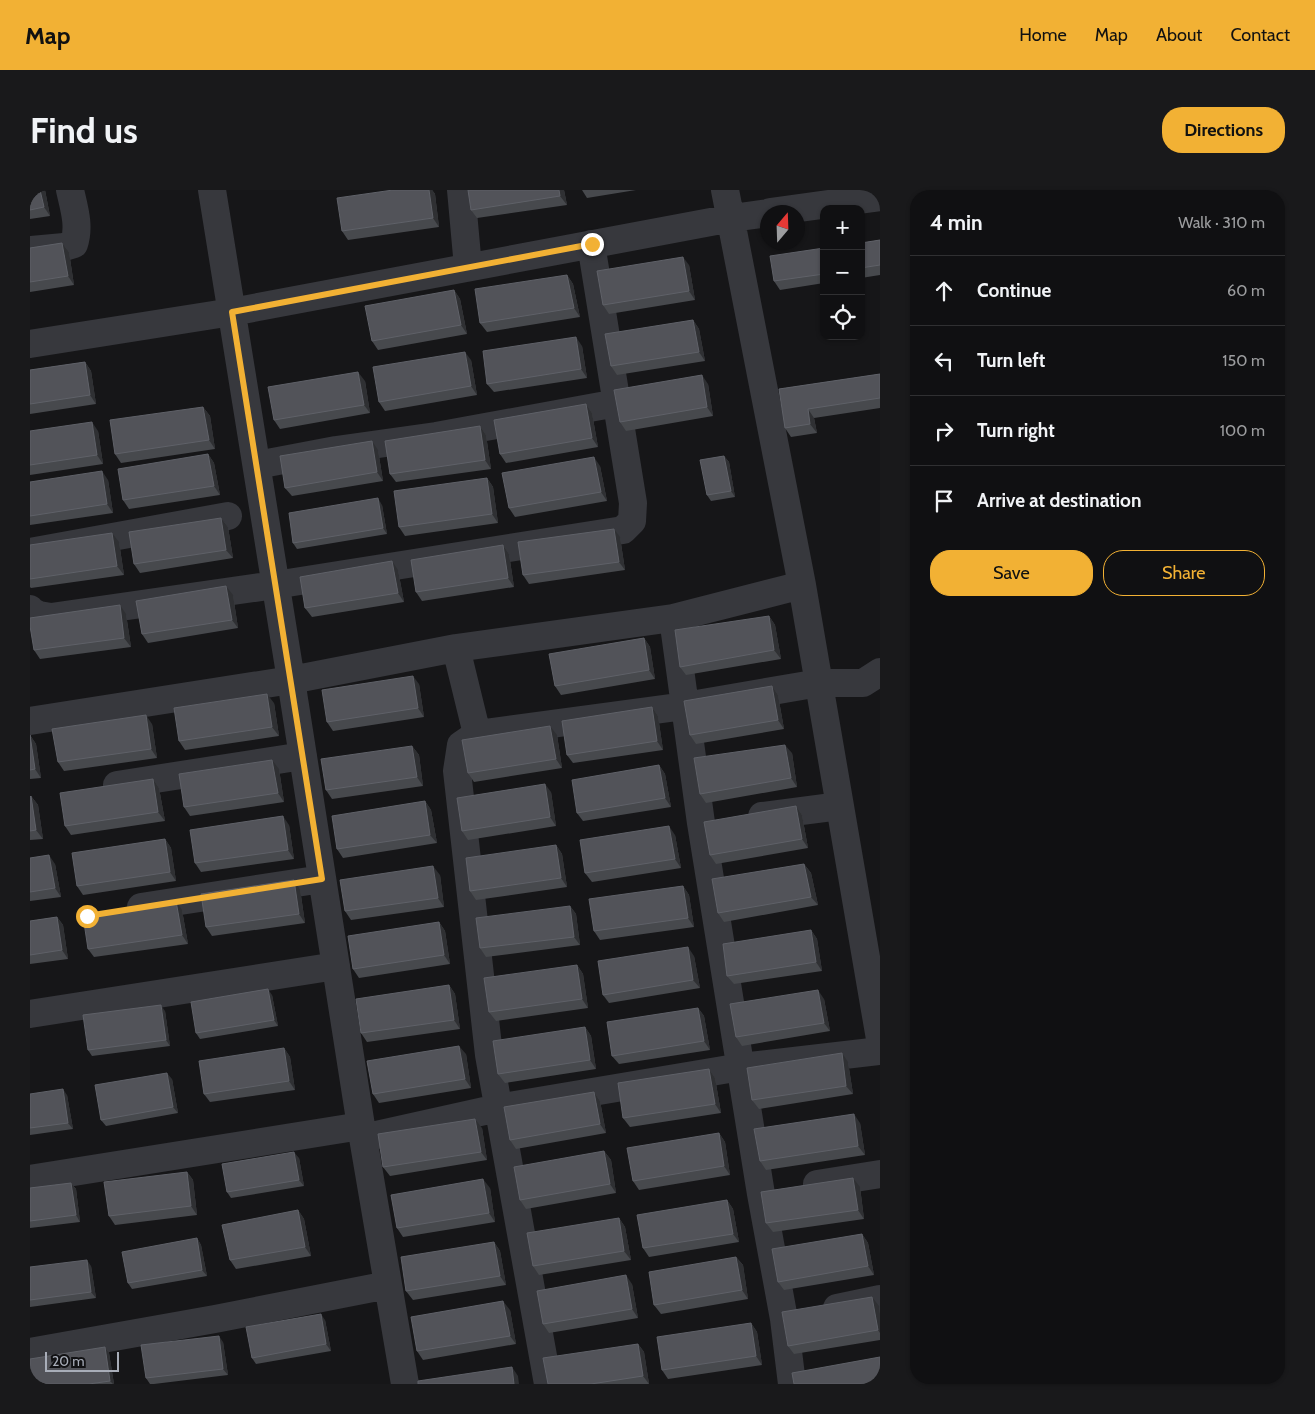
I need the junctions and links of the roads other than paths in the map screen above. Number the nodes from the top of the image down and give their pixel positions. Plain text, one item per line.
1 (70, 190) edge
2 (216, 190) edge
3 (461, 190) edge
4 (725, 190) edge
5 (880, 197) edge
6 (805, 208) edge
7 (760, 214) edge
8 (732, 218) junction
9 (592, 244) junction
10 (30, 250) edge
11 (468, 267) junction
12 (232, 312) junction
13 (30, 344) edge
14 (617, 403) junction
15 (257, 465) junction
16 (228, 516) dead end
17 (30, 552) edge
18 (275, 585) junction
19 (802, 585) junction
20 (30, 609) edge
21 (673, 618) junction
22 (456, 648) junction
23 (880, 672) edge
24 (292, 680) junction
25 (819, 683) junction
26 (685, 706) junction
27 (30, 720) edge
28 (477, 734) junction
29 (303, 756) junction
30 (91, 789) edge
31 (840, 806) junction
32 (701, 824) junction
33 (322, 879) junction
34 (116, 911) edge
35 (336, 966) junction
36 (30, 1014) edge
37 (880, 1039) edge
38 (880, 1051) edge
39 (741, 1068) junction
40 (498, 1108) junction
41 (362, 1132) junction
42 (880, 1174) edge
43 (30, 1179) edge
44 (761, 1194) junction
45 (388, 1285) junction
46 (880, 1299) edge
47 (800, 1316) junction
48 (30, 1352) edge
49 (405, 1384) edge
50 (548, 1384) edge
51 (792, 1384) edge

1 - 10 lane
2 - 12 lane
3 - 11 lane
4 - 8 lane
5 - 6 lane
7 - 8 lane
8 - 9 lane
8 - 19 lane
9 - 11 lane
9 - 14 lane
11 - 12 lane
12 - 13 lane
12 - 15 lane
14 - 15 lane
14 - 18 lane
15 - 18 lane
16 - 17 lane
18 - 20 lane
18 - 24 lane
19 - 21 lane
19 - 25 lane
21 - 22 lane
21 - 26 lane
22 - 24 lane
22 - 28 lane
23 - 25 lane
24 - 27 lane
24 - 29 lane
25 - 26 lane
25 - 31 lane
26 - 28 lane
26 - 32 lane
28 - 40 lane
29 - 30 lane
29 - 33 lane
31 - 32 lane
31 - 37 lane
32 - 39 lane
33 - 34 lane
33 - 35 lane
35 - 36 lane
35 - 41 lane
38 - 39 lane
39 - 40 lane
39 - 44 lane
40 - 41 lane
40 - 50 lane
41 - 43 lane
41 - 45 lane
42 - 44 lane
44 - 47 lane
45 - 48 lane
45 - 49 lane
46 - 47 lane
47 - 51 lane

